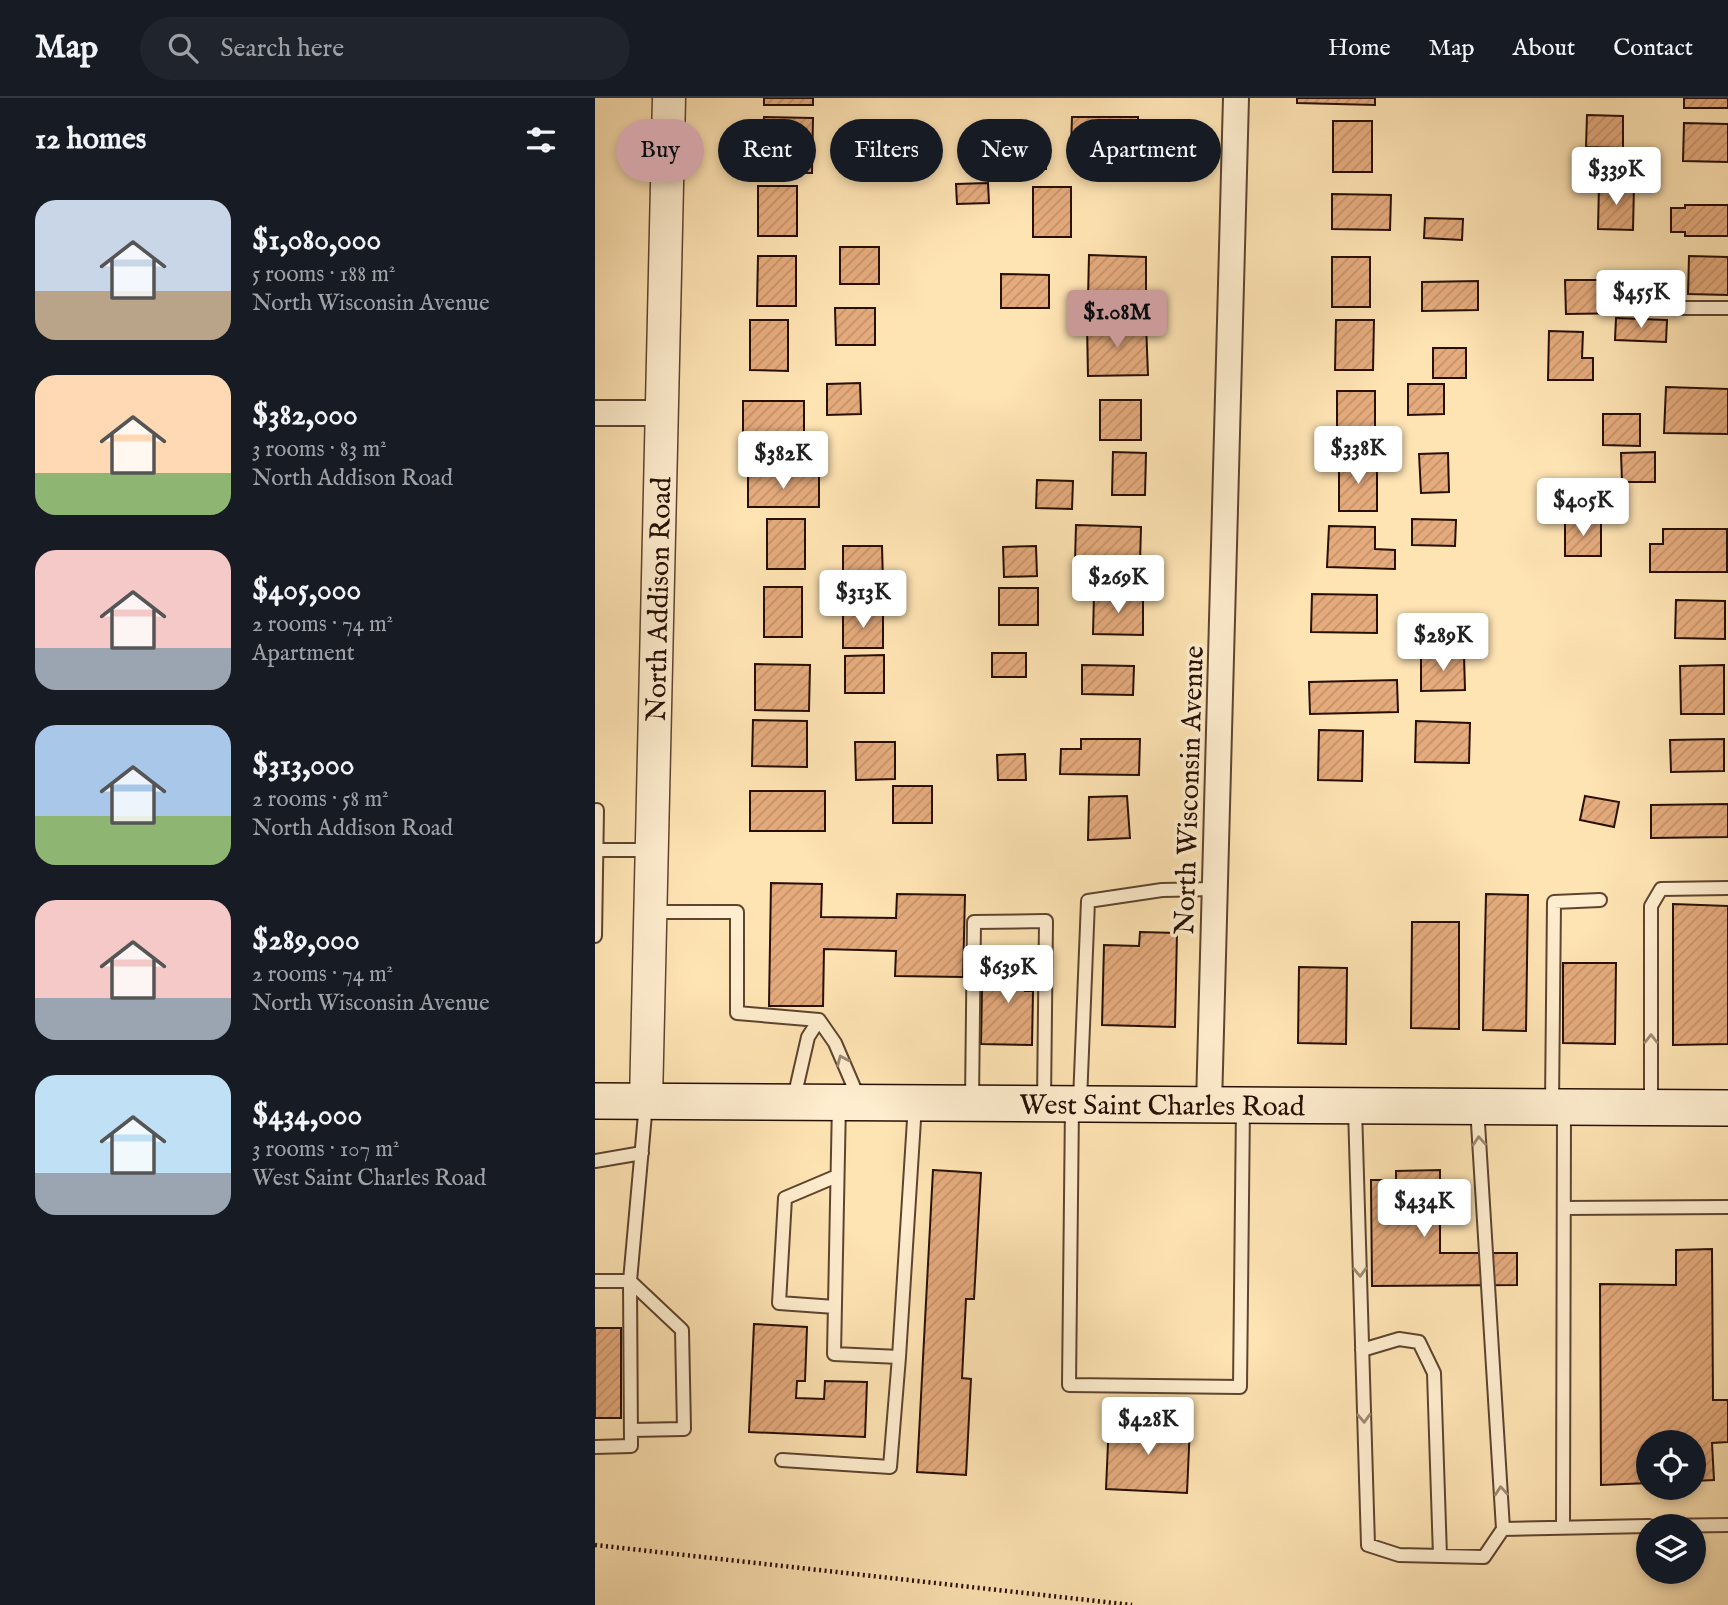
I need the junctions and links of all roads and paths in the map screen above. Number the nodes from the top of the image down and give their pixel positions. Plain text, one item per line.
1 (669, 98) edge
2 (1237, 98) edge
3 (1681, 308) dead end
4 (1728, 308) edge
5 (595, 413) edge
6 (661, 413) junction
7 (597, 810) dead end
8 (596, 850) edge
9 (652, 850) junction
10 (1728, 888) edge
11 (1215, 889) junction
12 (1600, 900) dead end
13 (650, 912) junction
14 (595, 936) edge
15 (819, 1020) junction
16 (595, 1101) edge
17 (646, 1101) junction
18 (793, 1102) junction
19 (850, 1103) junction
20 (915, 1103) junction
21 (972, 1104) junction
22 (1065, 1104) junction
23 (1226, 1105) junction
24 (1355, 1106) junction
25 (1477, 1107) junction
26 (1558, 1107) junction
27 (1651, 1107) junction
28 (1728, 1108) edge
29 (642, 1153) junction
30 (595, 1161) edge
31 (837, 1176) junction
32 (1728, 1207) edge
33 (1564, 1208) junction
34 (630, 1281) junction
35 (595, 1282) edge
36 (835, 1307) junction
37 (1362, 1350) junction
38 (899, 1357) junction
39 (631, 1430) junction
40 (595, 1447) edge
41 (782, 1460) dead end
42 (1706, 1525) edge
43 (1728, 1525) edge
44 (1636, 1526) edge
45 (1563, 1528) junction
46 (1503, 1529) junction
47 (595, 1545) edge
48 (1440, 1556) junction
49 (1132, 1605) edge

1 - 6 street, North Addison Road
2 - 11 street, North Wisconsin Avenue
3 - 4 lane
5 - 6 street
6 - 9 street, North Addison Road
7 - 8 lane
8 - 9 lane
8 - 14 lane
9 - 13 street, North Addison Road
27 -> 10 lane
11 - 22 lane
11 - 23 street, North Wisconsin Avenue
12 - 26 lane
13 - 15 lane
13 - 17 street, North Addison Road
15 - 18 lane
19 -> 15 lane
16 - 17 main road, West Saint Charles Road
17 - 18 main road, West Saint Charles Road
17 - 29 lane
18 - 19 main road, West Saint Charles Road
19 - 20 main road, West Saint Charles Road
19 - 31 lane
20 - 21 main road, West Saint Charles Road
20 - 38 lane
21 - 22 main road, West Saint Charles Road
21 - 22 lane
22 - 23 main road, West Saint Charles Road
22 - 23 lane
23 - 24 main road, West Saint Charles Road
24 - 25 main road, West Saint Charles Road
24 -> 37 lane
25 - 26 main road, West Saint Charles Road
46 -> 25 lane
26 - 27 main road, West Saint Charles Road
26 - 33 lane
27 - 28 main road, West Saint Charles Road
29 - 30 lane
29 - 34 lane
31 - 36 lane
31 - 36 lane
32 - 33 lane
33 - 45 lane
34 - 35 lane
34 - 39 lane
34 - 39 lane
36 - 38 lane
37 -> 48 lane
37 - 48 lane
38 - 41 lane
39 - 40 lane
42 - 43 lane
44 - 45 lane
45 - 46 lane
46 - 48 lane
47 - 49 path

